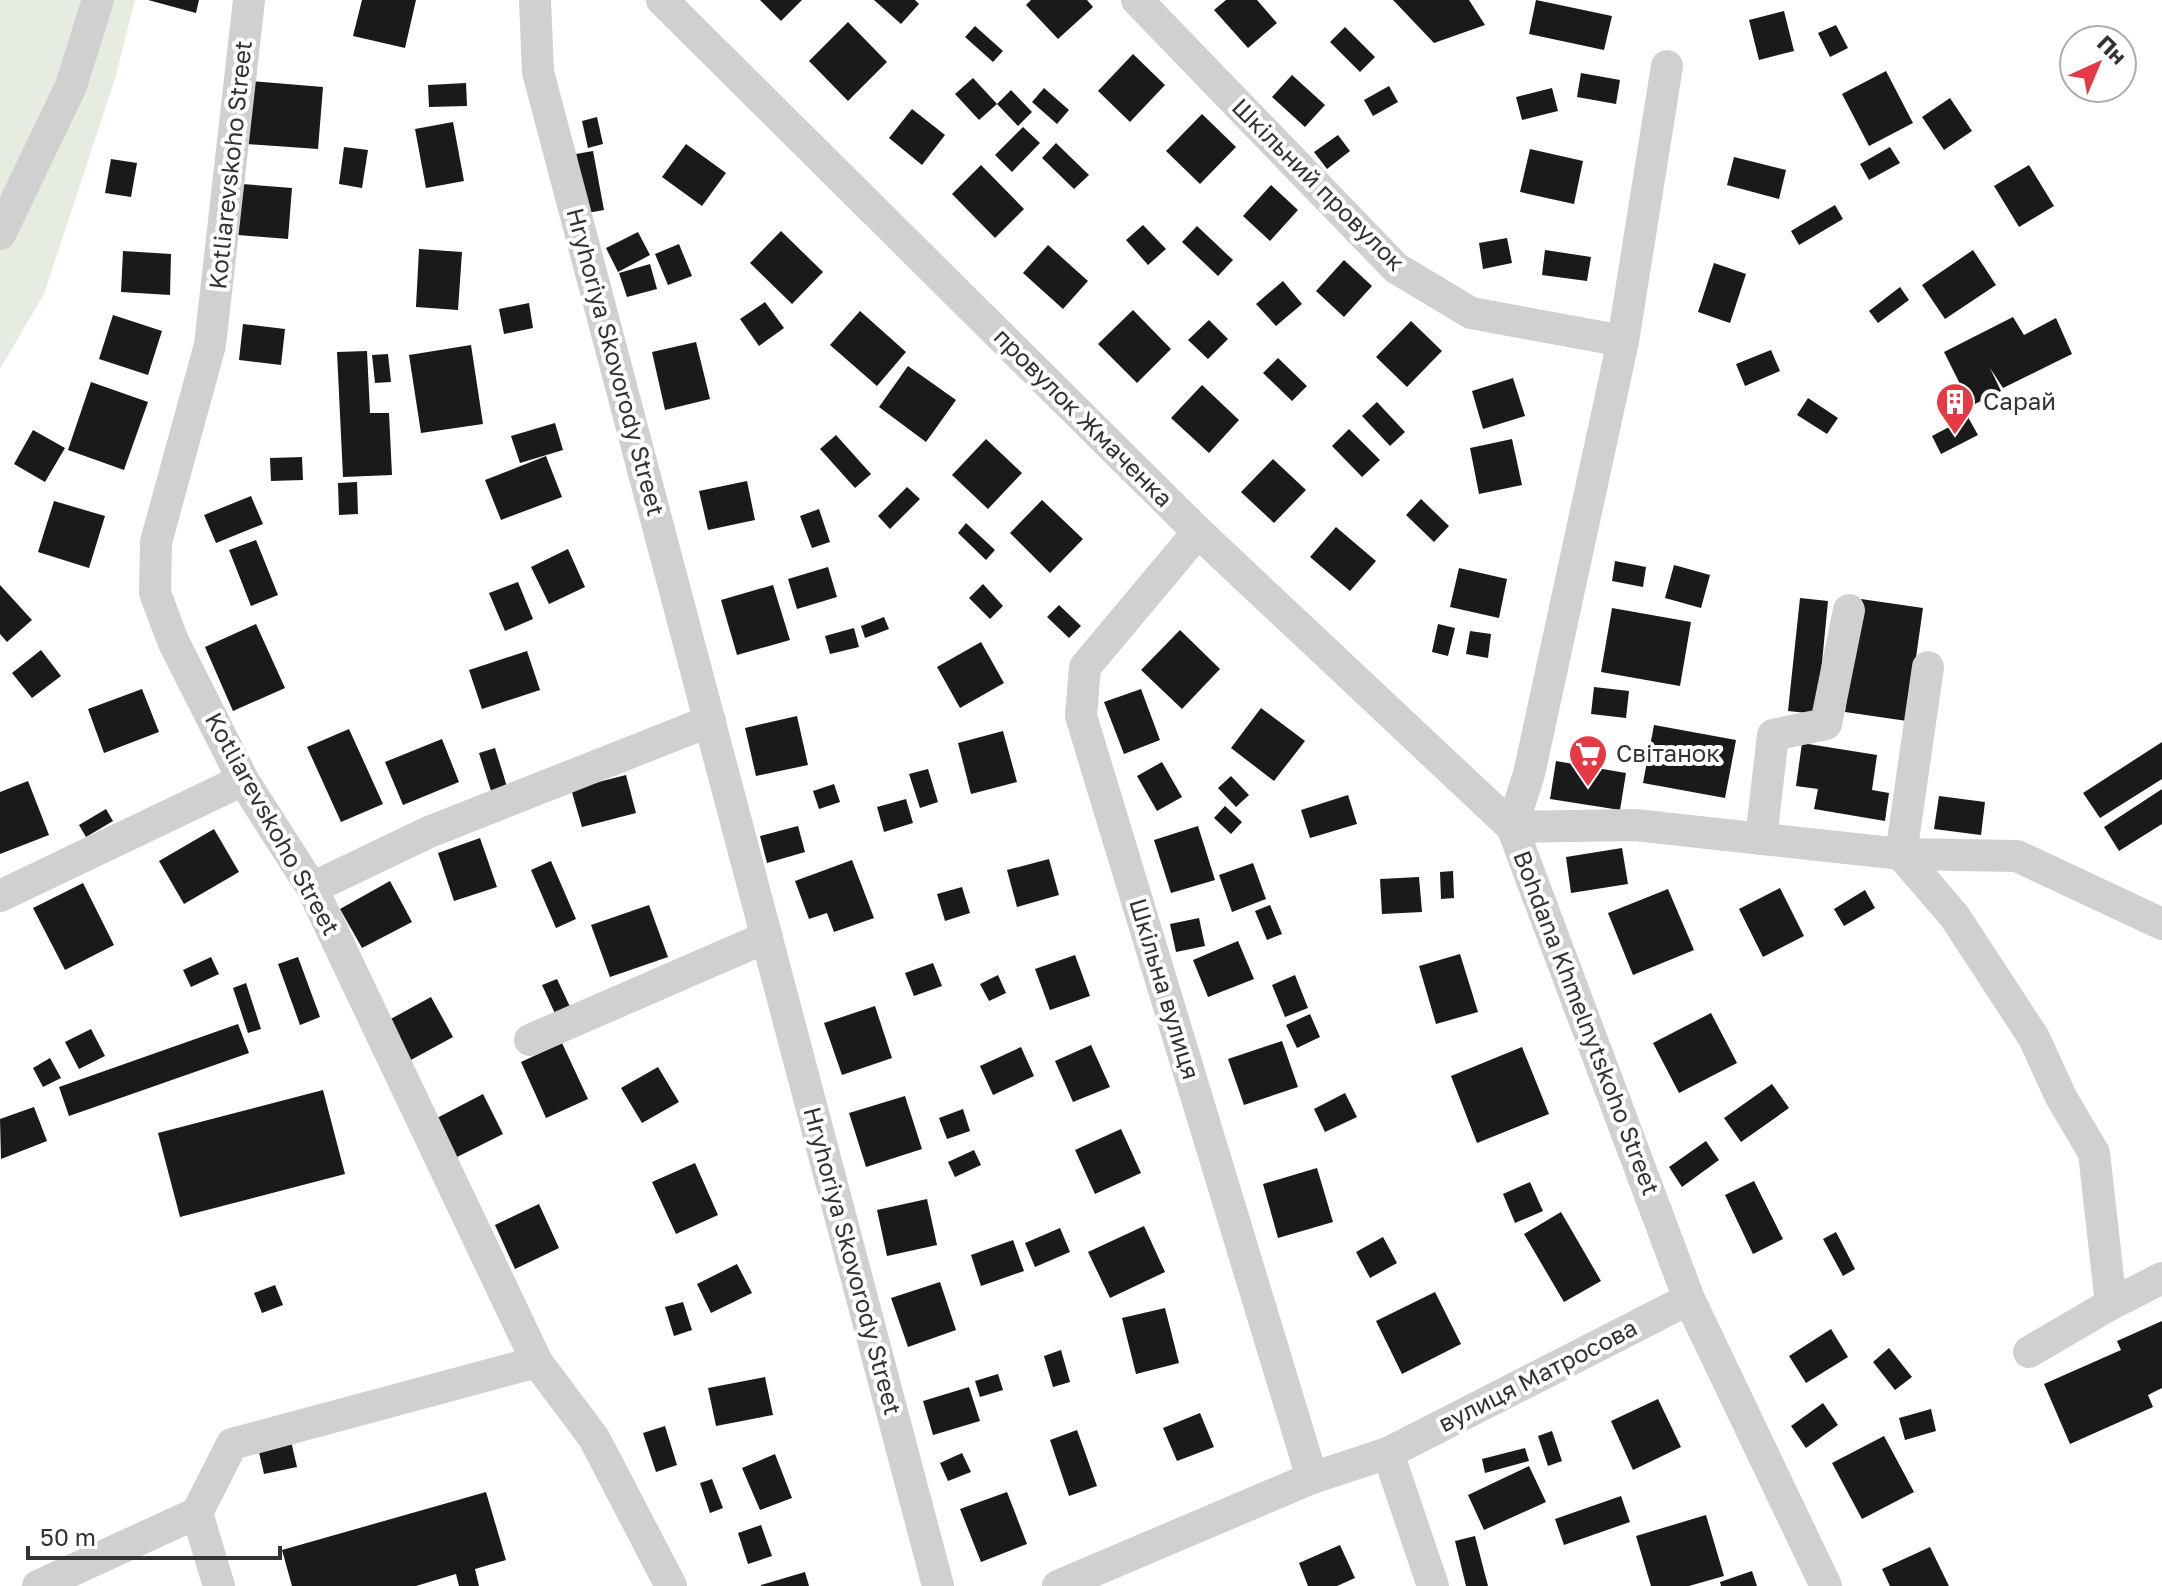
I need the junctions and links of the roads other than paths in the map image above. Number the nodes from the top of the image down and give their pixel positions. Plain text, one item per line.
1 (98, 0) edge
2 (249, 0) edge
3 (535, 0) edge
4 (662, 0) edge
5 (1137, 0) edge
6 (1667, 66) dead end
7 (0, 234) edge
8 (1623, 341) junction
9 (1198, 532) junction
10 (1849, 610) dead end
11 (1928, 667) dead end
12 (710, 721) junction
13 (243, 780) junction
14 (1512, 827) junction
15 (1761, 839) junction
16 (1901, 854) junction
17 (312, 888) junction
18 (0, 896) edge
19 (2162, 924) edge
20 (767, 937) junction
21 (530, 1040) dead end
22 (2162, 1278) edge
23 (1689, 1299) junction
24 (2111, 1304) junction
25 (2029, 1352) dead end
26 (537, 1362) junction
27 (1388, 1453) junction
28 (1312, 1478) junction
29 (197, 1513) junction
30 (38, 1586) edge
31 (219, 1586) edge
32 (671, 1586) edge
33 (938, 1586) edge
34 (1058, 1586) edge
35 (1433, 1586) edge
36 (1826, 1586) edge

1 - 7 street
2 - 13 street, Kotliarevskoho Street
3 - 12 street, Hryhoriya Skovorody Street
4 - 9 street, провулок Жмаченка
5 - 8 street, Шкільний провулок
6 - 8 street, Bohdana Khmelnytskoho Street
8 - 14 street, Bohdana Khmelnytskoho Street
9 - 14 street, провулок Жмаченка
9 - 28 street, Шкільна вулиця
10 - 15 street
11 - 16 street
12 - 17 street
12 - 20 street, Hryhoriya Skovorody Street
13 - 17 street, Kotliarevskoho Street
13 - 18 street
14 - 15 street
14 - 23 street, Bohdana Khmelnytskoho Street
15 - 16 street
16 - 19 street
16 - 24 street
17 - 26 street, Kotliarevskoho Street
20 - 21 street
20 - 33 street, Hryhoriya Skovorody Street
22 - 24 street
23 - 27 street, вулиця Матросова
23 - 36 street, Bohdana Khmelnytskoho Street
24 - 25 street
26 - 29 street
26 - 32 street, Kotliarevskoho Street
27 - 28 street, вулиця Матросова
27 - 35 street
28 - 34 street
29 - 30 street
29 - 31 street

